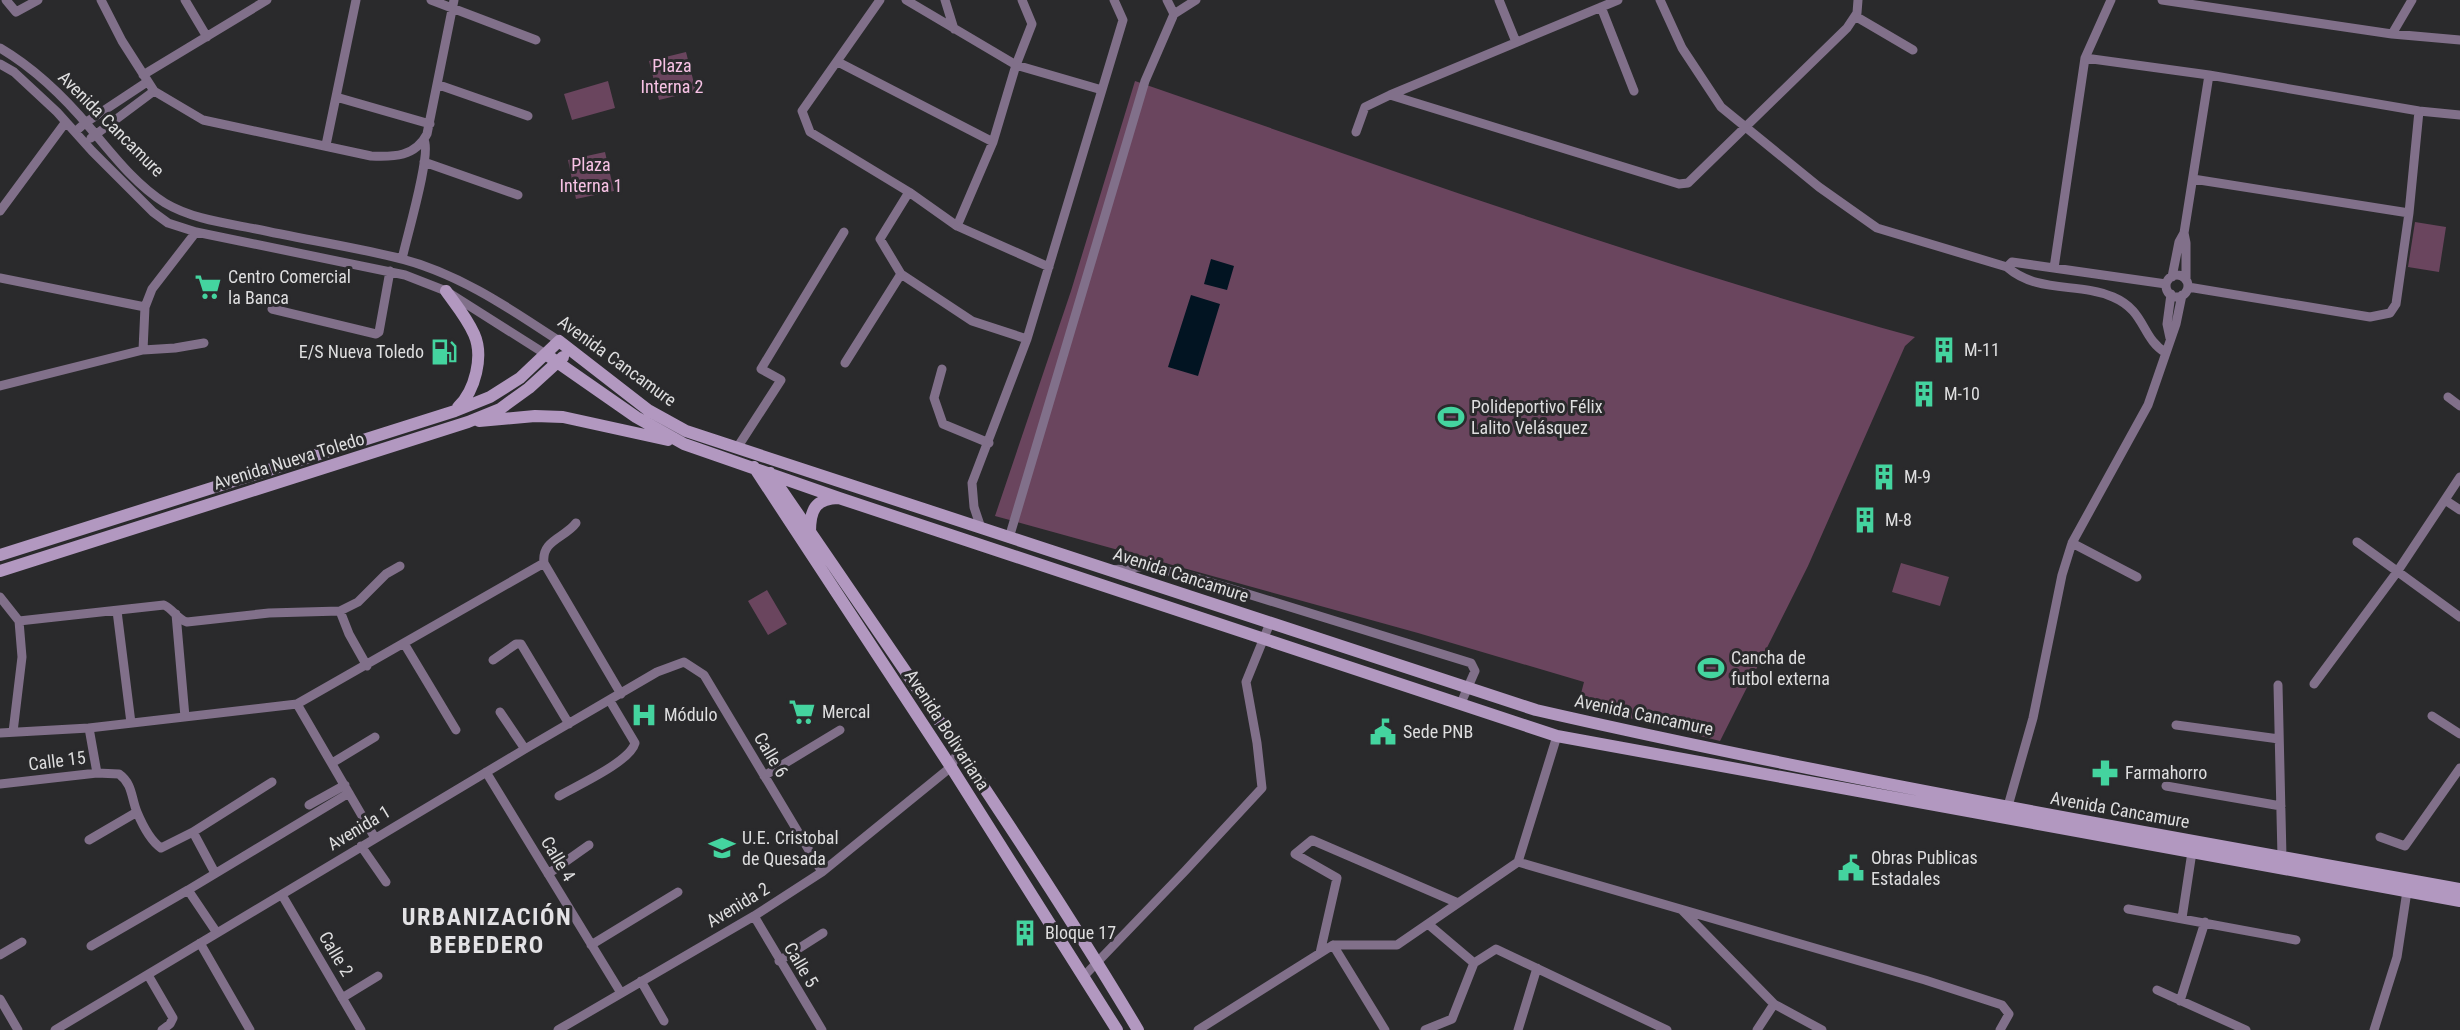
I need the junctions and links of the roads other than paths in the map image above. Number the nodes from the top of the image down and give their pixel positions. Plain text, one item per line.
1 (6, 0) edge
2 (38, 0) edge
3 (101, 0) edge
4 (185, 0) edge
5 (267, 0) edge
6 (356, 0) edge
7 (431, 0) edge
8 (880, 0) edge
9 (906, 0) edge
10 (945, 0) edge
11 (1023, 0) edge
12 (1114, 0) edge
13 (1167, 0) edge
14 (1196, 0) edge
15 (1499, 0) edge
16 (1618, 0) edge
17 (1660, 0) edge
18 (1858, 0) edge
19 (2111, 0) edge
20 (2162, 0) edge
21 (2412, 0) edge
22 (454, 3) edge
23 (1601, 7) junction
24 (1174, 14) junction
25 (1854, 16) junction
26 (954, 29) junction
27 (2392, 34) junction
28 (207, 37) junction
29 (536, 40) dead end
30 (2460, 40) edge
31 (1516, 42) junction
32 (0, 48) edge
33 (1913, 51) dead end
34 (2085, 58) junction
35 (838, 62) junction
36 (0, 64) edge
37 (1016, 65) junction
38 (2209, 75) junction
39 (145, 79) junction
40 (439, 85) junction
41 (1102, 90) junction
42 (154, 91) junction
43 (1634, 91) dead end
44 (1390, 95) junction
45 (336, 97) junction
46 (108, 109) junction
47 (2419, 111) junction
48 (2460, 115) edge
49 (528, 116) dead end
50 (116, 120) junction
51 (65, 123) junction
52 (85, 123) junction
53 (430, 124) junction
54 (1747, 128) junction
55 (75, 132) junction
56 (1356, 132) dead end
57 (95, 135) junction
58 (424, 140) junction
59 (993, 142) junction
60 (85, 144) junction
61 (326, 145) junction
62 (424, 162) junction
63 (2193, 179) junction
64 (909, 192) junction
65 (518, 195) dead end
66 (0, 211) edge
67 (2409, 213) junction
68 (957, 226) junction
69 (196, 232) junction
70 (844, 232) dead end
71 (2184, 233) junction
72 (402, 259) junction
73 (1049, 267) junction
74 (2007, 267) junction
75 (2054, 268) junction
76 (390, 271) junction
77 (901, 274) junction
78 (0, 278) edge
79 (2169, 280) junction
80 (2185, 287) junction
81 (446, 291) junction
82 (2171, 294) junction
83 (145, 307) junction
84 (273, 309) dead end
85 (2170, 338) junction
86 (1027, 339) junction
87 (559, 341) junction
88 (204, 343) dead end
89 (143, 350) junction
90 (571, 351) junction
91 (2166, 352) junction
92 (547, 355) junction
93 (559, 362) junction
94 (845, 363) dead end
95 (942, 369) dead end
96 (0, 386) edge
97 (2448, 397) dead end
98 (2460, 406) edge
99 (455, 411) junction
100 (468, 422) junction
101 (988, 443) junction
102 (684, 444) junction
103 (740, 450) junction
104 (758, 456) junction
105 (754, 469) junction
106 (771, 475) junction
107 (2460, 477) edge
108 (840, 498) junction
109 (2445, 500) junction
110 (2460, 510) edge
111 (576, 524) dead end
112 (981, 528) junction
113 (810, 532) junction
114 (1009, 538) junction
115 (2357, 542) dead end
116 (2072, 543) junction
117 (0, 555) edge
118 (1075, 559) junction
119 (544, 563) junction
120 (400, 566) dead end
121 (0, 571) edge
122 (1110, 571) junction
123 (2397, 572) junction
124 (1069, 574) junction
125 (2137, 577) dead end
126 (0, 597) edge
127 (117, 611) junction
128 (340, 611) junction
129 (176, 614) junction
130 (2460, 617) edge
131 (19, 621) junction
132 (1270, 623) junction
133 (1263, 639) junction
134 (405, 645) junction
135 (493, 660) dead end
136 (684, 662) joint
137 (367, 666) junction
138 (2314, 684) dead end
139 (2278, 685) dead end
140 (1467, 688) junction
141 (621, 694) junction
142 (610, 701) junction
143 (1461, 703) junction
144 (297, 704) junction
145 (500, 712) dead end
146 (2432, 716) dead end
147 (185, 717) junction
148 (130, 723) junction
149 (569, 724) junction
150 (2176, 725) dead end
151 (89, 728) junction
152 (456, 730) dead end
153 (840, 730) dead end
154 (13, 732) junction
155 (0, 733) edge
156 (1635, 733) junction
157 (2460, 734) edge
158 (1557, 736) junction
159 (375, 737) dead end
160 (2279, 739) junction
161 (525, 749) junction
162 (959, 749) junction
163 (1631, 749) junction
164 (332, 763) junction
165 (951, 767) junction
166 (971, 768) junction
167 (2460, 768) edge
168 (486, 772) junction
169 (97, 773) junction
170 (764, 776) junction
171 (272, 782) dead end
172 (0, 784) edge
173 (2166, 786) dead end
174 (347, 789) junction
175 (559, 796) dead end
176 (309, 805) dead end
177 (2281, 806) junction
178 (137, 812) junction
179 (2006, 813) junction
180 (193, 832) junction
181 (2380, 837) dead end
182 (375, 838) junction
183 (89, 840) dead end
184 (589, 845) dead end
185 (361, 846) junction
186 (2192, 852) junction
187 (2282, 857) junction
188 (1518, 862) junction
189 (822, 872) junction
190 (215, 873) junction
191 (548, 874) junction
192 (386, 882) dead end
193 (2460, 889) edge
194 (188, 890) junction
195 (2407, 891) junction
196 (678, 892) dead end
197 (282, 895) junction
198 (2460, 901) edge
199 (1458, 903) junction
200 (1682, 909) junction
201 (2128, 909) dead end
202 (754, 916) junction
203 (2182, 918) junction
204 (2205, 922) junction
205 (1428, 924) junction
206 (217, 933) junction
207 (823, 933) dead end
208 (2296, 940) dead end
209 (22, 942) dead end
210 (200, 943) junction
211 (591, 945) junction
212 (1333, 945) junction
213 (91, 946) dead end
214 (1320, 953) junction
215 (0, 955) edge
216 (779, 961) junction
217 (1098, 962) junction
218 (1474, 963) junction
219 (1537, 968) junction
220 (148, 975) junction
221 (378, 976) dead end
222 (1084, 976) junction
223 (641, 981) junction
224 (2157, 990) dead end
225 (621, 993) junction
226 (342, 998) junction
227 (0, 999) edge
228 (2180, 1001) junction
229 (1774, 1004) junction
230 (664, 1021) dead end
231 (66, 1027) edge
232 (820, 1028) edge
233 (18, 1030) edge
234 (55, 1030) edge
235 (162, 1030) edge
236 (250, 1030) edge
237 (361, 1030) edge
238 (558, 1030) edge
239 (809, 1030) edge
240 (1117, 1030) edge
241 (1138, 1030) edge
242 (1198, 1030) edge
243 (1385, 1030) edge
244 (1425, 1030) edge
245 (1518, 1030) edge
246 (1667, 1030) edge
247 (1757, 1030) edge
248 (1822, 1030) edge
249 (2000, 1030) edge
250 (2246, 1030) edge
251 (2374, 1030) edge

1 - 2 street
3 - 39 street
4 - 28 street
5 - 28 street
6 - 45 street
7 - 22 street
8 - 35 street
9 - 26 street
10 - 26 street
11 - 37 street
12 - 41 street
13 - 24 street
14 - 24 street
15 - 31 street
16 - 23 street
17 - 54 street
18 - 25 street
19 - 34 street
20 - 27 street
21 - 27 street
22 - 29 street
22 - 40 street
23 - 31 street
23 - 43 street
24 - 114 street
25 - 33 street
25 - 54 street
26 - 37 street
27 - 30 street
28 - 39 street
31 - 44 street
32 - 52 street, Avenida Cancamure
34 - 38 street
34 - 75 street
35 - 59 street
35 - 64 street
36 - 51 street, Avenida Cancamure
37 - 41 street
37 - 59 street
38 - 47 street
38 - 63 street
39 - 42 street
39 - 46 street
40 - 49 street
40 - 53 street
41 - 73 street
42 - 50 street
42 - 61 street
44 - 54 street
44 - 56 street
45 - 53 street
45 - 61 street
46 - 50 street
46 - 52 street
47 - 48 street
47 - 67 street
50 - 57 street
51 - 55 street, Avenida Cancamure
51 - 66 street
52 - 55 street
52 - 57 street, Avenida Cancamure
53 - 58 street
54 - 74 street
55 - 60 street, Avenida Cancamure
57 - 60 street
57 - 72 street, Avenida Cancamure
58 - 61 street
58 - 62 street
59 - 68 street
60 - 69 street, Avenida Cancamure
62 - 65 street
62 - 72 street
63 - 67 street
63 - 71 street
64 - 68 street
64 - 77 street
67 - 80 street
68 - 73 street
69 - 76 street, Avenida Cancamure
69 - 83 street
70 - 103 street
71 - 79 street
71 - 80 street
72 - 87 street, Avenida Cancamure
73 - 86 street
74 - 75 street
74 - 91 street
75 - 79 street
76 - 81 street, Avenida Cancamure
76 - 84 street
77 - 86 street
77 - 94 street
78 - 83 street
79 - 80 street
79 - 82 street
80 - 82 street
80 - 85 street
81 - 92 street, Avenida Cancamure
81 - 99 main road
82 - 85 street
83 - 89 street
85 - 91 street
86 - 101 street
87 - 90 main road, Avenida Cancamure
87 - 92 main road, Avenida Nueva Toledo
88 - 89 street
89 - 96 street
90 - 93 main road, Avenida Nueva Toledo
90 - 103 main road, Avenida Cancamure
91 - 116 street
92 - 93 main road, Avenida Cancamure
92 - 99 main road, Avenida Nueva Toledo
93 - 100 main road, Avenida Nueva Toledo
93 - 102 main road, Avenida Cancamure
95 - 101 street
97 - 98 street
99 - 117 main road, Avenida Nueva Toledo
100 - 102 main road
100 - 121 main road, Avenida Nueva Toledo
101 - 112 street
102 - 105 main road, Avenida Cancamure
103 - 104 main road, Avenida Cancamure
103 - 105 main road, Avenida Bolivariana
104 - 106 main road, Avenida Bolivariana
104 - 112 main road, Avenida Cancamure
105 - 106 main road, Avenida Cancamure
105 - 165 main road, Avenida Bolivariana
106 - 108 main road, Avenida Cancamure
106 - 113 main road, Avenida Bolivariana
107 - 109 street
108 - 113 main road
108 - 124 main road, Avenida Cancamure
109 - 110 street
109 - 123 street
111 - 119 street
112 - 114 main road, Avenida Cancamure
113 - 162 main road, Avenida Bolivariana
114 - 118 main road, Avenida Cancamure
115 - 123 street
116 - 125 street
116 - 179 street
118 - 122 main road, Avenida Cancamure
118 - 124 street
119 - 134 street
119 - 141 street
120 - 128 street
122 - 132 main road, Avenida Cancamure
122 - 140 street
123 - 130 street
123 - 138 street
124 - 133 main road, Avenida Cancamure
126 - 131 street
127 - 129 street
127 - 131 street
127 - 148 street
128 - 129 street
128 - 137 street
129 - 147 street
131 - 154 street
132 - 133 street
132 - 140 main road, Avenida Cancamure
133 - 143 main road, Avenida Cancamure
133 - 217 street
134 - 137 street
134 - 152 street
135 - 149 street
136 - 141 street, Avenida 1
136 - 170 street, Calle 6
137 - 144 street
139 - 160 street
140 - 143 street
140 - 156 main road, Avenida Cancamure
141 - 142 street, Avenida 1
142 - 149 street, Avenida 1
142 - 175 street
143 - 158 main road, Avenida Cancamure
144 - 147 street
144 - 164 street
145 - 161 street
146 - 157 street
147 - 148 street
148 - 151 street
149 - 161 street, Avenida 1
150 - 160 street
151 - 154 street
151 - 169 street
153 - 170 street
154 - 155 street
156 - 163 street
156 - 179 main road, Avenida Cancamure
158 - 163 main road, Avenida Cancamure
158 - 188 street
159 - 164 street
160 - 177 street
161 - 168 street, Avenida 1
162 - 165 street
162 - 166 main road, Avenida Bolivariana
163 - 179 main road, Avenida Cancamure
164 - 174 street
165 - 166 street
165 - 189 street, Avenida 2
165 - 222 main road, Avenida Bolivariana
166 - 217 main road, Avenida Bolivariana
167 - 181 street
168 - 182 street, Avenida 1
168 - 191 street, Calle 4
169 - 172 street, Calle 15
169 - 178 street, Calle 15
170 - 189 street, Calle 6
171 - 180 street
173 - 177 street
174 - 176 street
174 - 182 street
174 - 190 street
177 - 187 street
178 - 180 street
178 - 183 street
179 - 186 main road, Avenida Cancamure
179 - 187 main road, Avenida Cancamure
180 - 190 street
182 - 185 street, Avenida 1
184 - 191 street
185 - 192 street
185 - 197 street, Avenida 1
186 - 195 main road, Avenida Cancamure
186 - 203 street
187 - 193 main road, Avenida Cancamure
188 - 199 street
188 - 200 street
189 - 202 street, Avenida 2
190 - 194 street
191 - 211 street, Calle 4
194 - 206 street
194 - 213 street
195 - 198 main road, Avenida Cancamure
195 - 251 street
196 - 211 street
197 - 206 street, Avenida 1
197 - 226 street, Calle 2
199 - 205 street
199 - 214 street
200 - 229 street
200 - 249 street
201 - 203 street
202 - 216 street, Calle 5
202 - 223 street, Avenida 2
203 - 204 street
204 - 208 street
204 - 228 street
205 - 212 street
205 - 218 street
206 - 210 street, Avenida 1
207 - 216 street
209 - 215 street
210 - 220 street, Avenida 1
210 - 236 street
211 - 225 street, Calle 4
212 - 214 street
212 - 243 street
214 - 242 street
216 - 232 street, Calle 5
217 - 222 street
217 - 241 main road, Avenida Bolivariana
218 - 219 street
218 - 244 street
219 - 245 street
219 - 246 street
220 - 231 street, Avenida 1
220 - 235 street
221 - 226 street
222 - 240 main road, Avenida Bolivariana
223 - 225 street, Avenida 2
223 - 230 street
224 - 228 street
225 - 238 street, Avenida 2
226 - 237 street, Calle 2
227 - 233 street
228 - 250 street
229 - 247 street
229 - 248 street
231 - 234 street, Avenida 1
232 - 239 street

